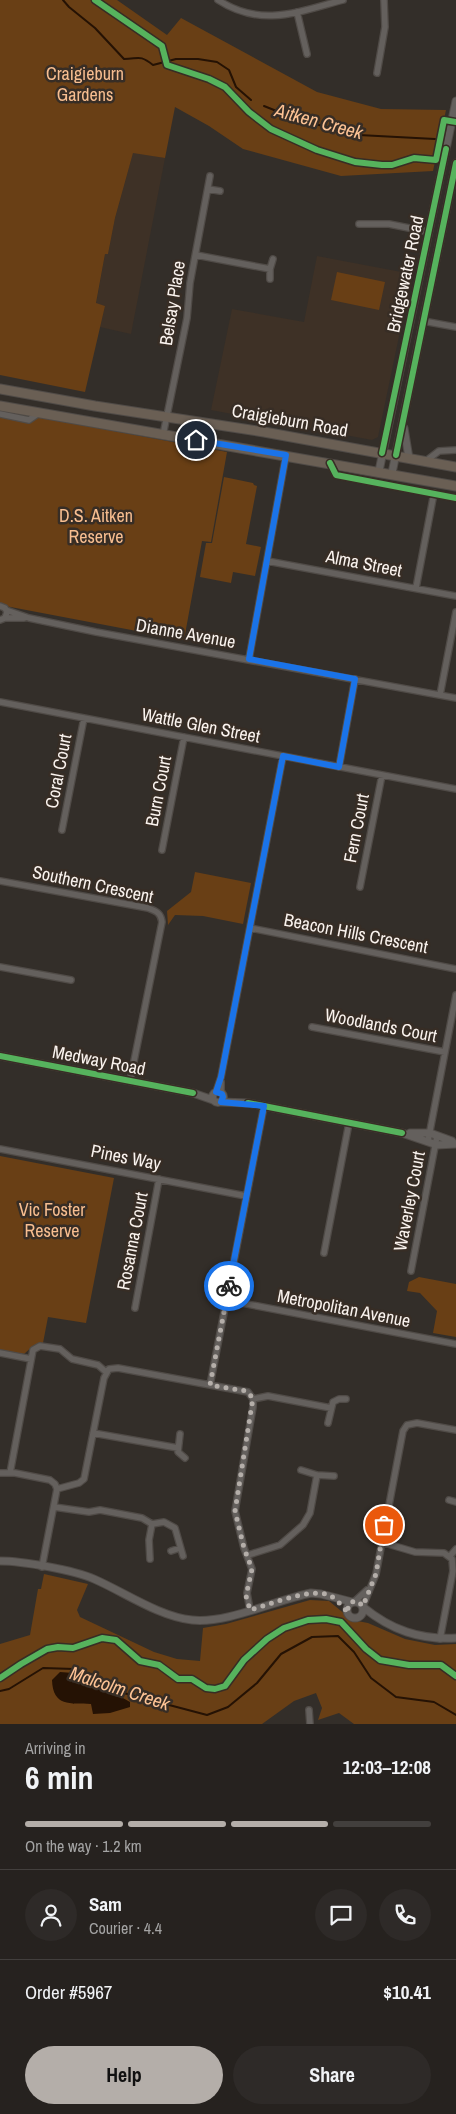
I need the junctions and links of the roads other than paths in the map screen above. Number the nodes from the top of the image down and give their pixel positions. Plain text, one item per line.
1 (218, 0) edge
2 (343, 0) edge
3 (384, 0) edge
4 (297, 12) junction
5 (307, 54) dead end
6 (377, 73) dead end
7 (456, 101) edge
8 (455, 113) edge
9 (456, 128) edge
10 (447, 142) junction
11 (456, 163) edge
12 (210, 176) dead end
13 (208, 189) junction
14 (220, 191) dead end
15 (359, 224) dead end
16 (429, 232) junction
17 (196, 255) junction
18 (273, 259) dead end
19 (270, 269) junction
20 (270, 279) dead end
21 (411, 319) junction
22 (423, 321) junction
23 (456, 327) edge
24 (0, 389) edge
25 (0, 406) edge
26 (392, 408) junction
27 (404, 410) junction
28 (0, 414) edge
29 (39, 414) junction
30 (170, 417) junction
31 (163, 435) junction
32 (456, 450) edge
33 (382, 453) junction
34 (286, 455) junction
35 (396, 455) junction
36 (409, 458) junction
37 (426, 461) junction
38 (330, 463) junction
39 (456, 467) edge
40 (379, 471) junction
41 (392, 473) junction
42 (456, 486) edge
43 (434, 493) junction
44 (456, 498) edge
45 (267, 560) junction
46 (416, 588) junction
47 (456, 596) edge
48 (0, 606) edge
49 (6, 610) junction
50 (456, 612) edge
51 (29, 618) junction
52 (2, 620) edge
53 (249, 659) junction
54 (355, 679) junction
55 (440, 695) junction
56 (456, 698) edge
57 (0, 702) edge
58 (84, 718) junction
59 (184, 737) junction
60 (283, 756) junction
61 (339, 767) junction
62 (382, 775) junction
63 (456, 789) edge
64 (62, 830) dead end
65 (162, 850) dead end
66 (0, 881) edge
67 (360, 887) dead end
68 (250, 928) junction
69 (0, 967) edge
70 (456, 969) edge
71 (70, 980) dead end
72 (456, 995) edge
73 (312, 1027) dead end
74 (445, 1052) junction
75 (0, 1056) edge
76 (130, 1081) junction
77 (218, 1095) junction
78 (264, 1106) junction
79 (349, 1123) junction
80 (432, 1138) junction
81 (456, 1143) edge
82 (0, 1149) edge
83 (159, 1179) junction
84 (246, 1196) junction
85 (324, 1253) dead end
86 (411, 1271) dead end
87 (226, 1300) junction
88 (135, 1308) dead end
89 (456, 1344) edge
90 (0, 1353) edge
91 (31, 1359) junction
92 (106, 1372) junction
93 (210, 1385) junction
94 (253, 1398) junction
95 (346, 1399) dead end
96 (331, 1408) junction
97 (328, 1423) dead end
98 (456, 1430) edge
99 (93, 1433) junction
100 (180, 1434) dead end
101 (178, 1448) junction
102 (185, 1458) dead end
103 (302, 1470) dead end
104 (0, 1473) edge
105 (10, 1473) junction
106 (317, 1475) junction
107 (334, 1476) dead end
108 (56, 1489) junction
109 (449, 1500) dead end
110 (456, 1502) edge
111 (54, 1506) junction
112 (152, 1524) junction
113 (381, 1542) junction
114 (180, 1548) junction
115 (456, 1549) edge
116 (171, 1551) dead end
117 (248, 1555) junction
118 (183, 1556) dead end
119 (450, 1556) junction
120 (150, 1559) dead end
121 (0, 1561) edge
122 (42, 1567) junction
123 (370, 1586) junction
124 (331, 1596) junction
125 (354, 1602) junction
126 (363, 1606) junction
127 (250, 1610) junction
128 (348, 1613) junction
129 (358, 1617) junction
130 (384, 1623) junction
131 (456, 1638) edge
132 (440, 1639) junction
133 (309, 1710) dead end
134 (310, 1724) edge

1 - 4 street
2 - 4 street
3 - 6 street
4 - 5 street
7 - 8 street, Bridgewater Road
8 - 10 street, Bridgewater Road
9 - 10 street
10 - 16 street, Bridgewater Road
11 - 22 street, Bridgewater Road
12 - 13 street, Belsay Place
13 - 14 street
13 - 17 street, Belsay Place
15 - 16 street
16 - 21 street, Bridgewater Road
17 - 19 street
17 - 30 street, Belsay Place
18 - 19 street
19 - 20 street
21 - 22 street
21 - 26 street, Bridgewater Road
22 - 23 street
22 - 27 street, Bridgewater Road
24 - 30 main road, Craigieburn Road
25 - 29 main road, Craigieburn Road
26 - 27 street
26 - 33 street, Bridgewater Road
27 - 35 street, Bridgewater Road
27 - 36 street
28 - 29 street, Craigieburn Road
29 - 31 main road, Craigieburn Road
30 - 31 street, Belsay Place
30 - 33 main road, Craigieburn Road
31 - 34 main road, Craigieburn Road
32 - 37 street
33 - 35 main road, Craigieburn Road
33 - 40 street, Bridgewater Road
34 - 38 main road, Craigieburn Road
34 - 45 street
35 - 36 main road, Craigieburn Road
35 - 41 street, Bridgewater Road
36 - 37 main road, Craigieburn Road
37 - 39 main road, Craigieburn Road
38 - 40 main road, Craigieburn Road
38 - 43 street, Craigieburn Road
40 - 41 main road, Craigieburn Road
41 - 42 main road, Craigieburn Road
43 - 44 street, Craigieburn Road
43 - 46 street
45 - 46 street, Alma Street
45 - 53 street
46 - 47 street, Alma Street
48 - 49 street, Dianne Avenue
49 - 51 street, Dianne Avenue
49 - 52 street
50 - 55 street
51 - 52 street, Dianne Avenue
51 - 53 street, Dianne Avenue
53 - 54 street, Dianne Avenue
54 - 55 street, Dianne Avenue
54 - 61 street
55 - 56 street, Dianne Avenue
57 - 58 street, Wattle Glen Street
58 - 59 street, Wattle Glen Street
58 - 64 street, Coral Court
59 - 60 street, Wattle Glen Street
59 - 65 street, Burn Court
60 - 61 street, Wattle Glen Street
60 - 68 street
61 - 62 street, Wattle Glen Street
62 - 63 street, Wattle Glen Street
62 - 67 street, Fern Court
66 - 76 street, Southern Crescent
68 - 70 street, Beacon Hills Crescent
68 - 77 street
69 - 71 street
72 - 74 street
73 - 74 street, Woodlands Court
74 - 80 street
75 - 76 street, Medway Road
76 - 77 street, Medway Road
77 - 78 street, Medway Road
78 - 79 street, Medway Road
78 - 84 street
79 - 80 street, Medway Road
79 - 85 street
80 - 81 street, Medway Road
80 - 86 street, Waverley Court
82 - 83 street, Pines Way
83 - 84 street, Pines Way
83 - 88 street, Rosanna Court
84 - 87 street
87 - 89 street, Metropolitan Avenue
87 - 93 street
90 - 91 street
91 - 92 street
91 - 105 street
92 - 93 street
92 - 99 street
93 - 94 street
94 - 96 street
94 - 117 street
95 - 96 street
96 - 97 street
98 - 113 street
99 - 101 street
99 - 108 street
100 - 101 street
101 - 102 street
103 - 106 street
104 - 105 street
105 - 108 street
106 - 107 street
106 - 117 street
108 - 111 street
109 - 110 street
111 - 112 street
111 - 122 street
112 - 114 street
112 - 120 street
113 - 119 street
113 - 123 street
114 - 116 street
114 - 118 street
115 - 119 street
117 - 127 street
119 - 132 street
121 - 122 street
122 - 127 street
123 - 125 street
123 - 126 street
124 - 125 street
124 - 127 street
124 - 128 street
125 - 126 street
125 - 128 street
126 - 129 street
126 - 130 street
128 - 129 street
129 - 130 street
130 - 132 street
131 - 132 street
133 - 134 street

